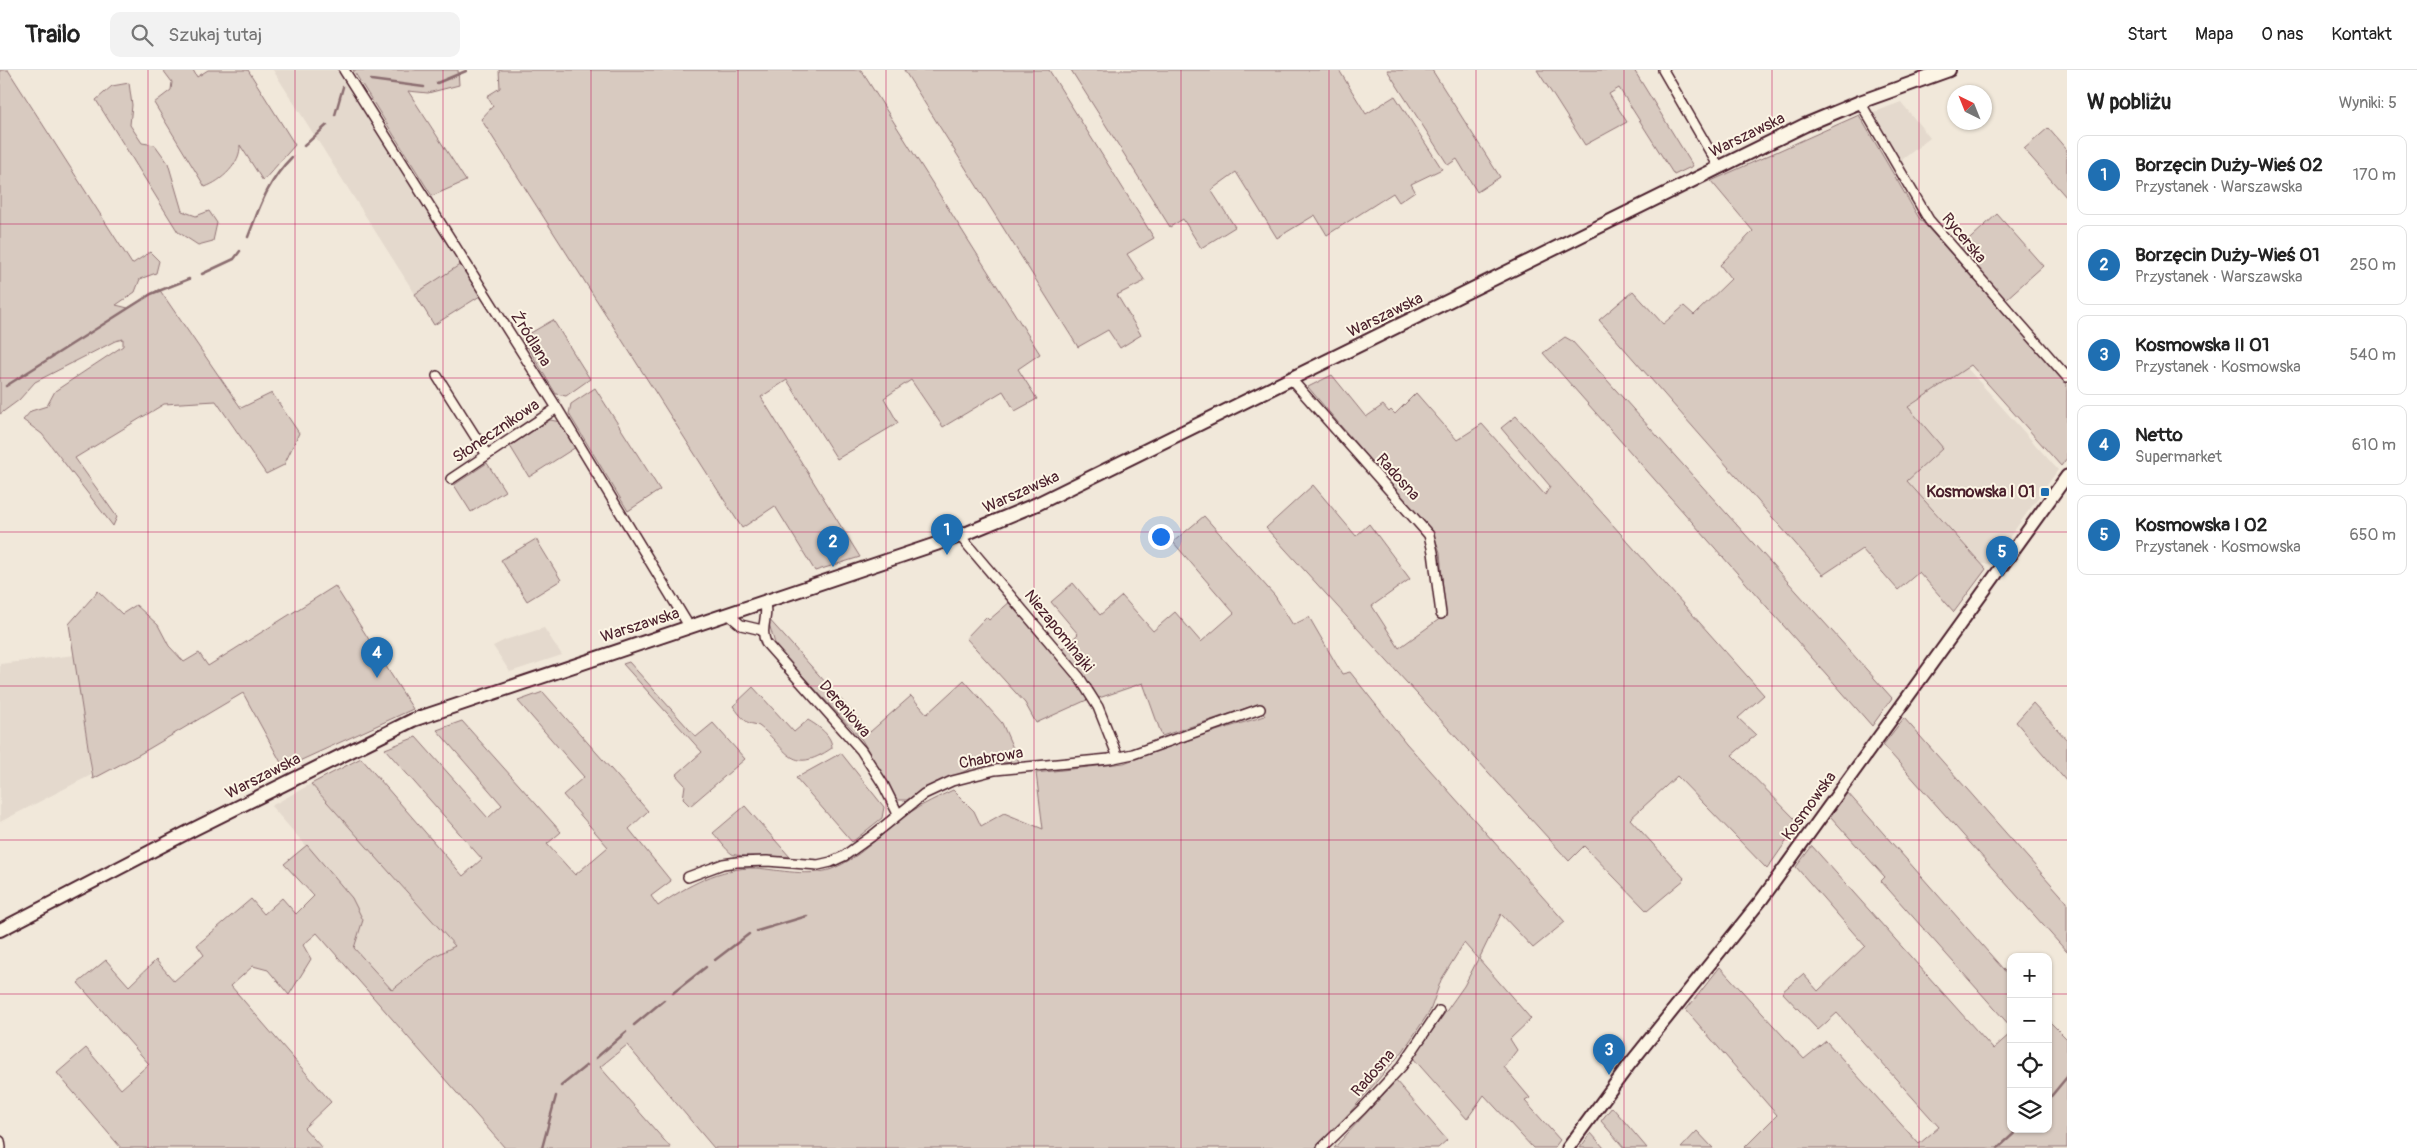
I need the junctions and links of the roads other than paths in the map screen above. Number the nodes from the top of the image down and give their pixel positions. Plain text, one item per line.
1 (344, 70) edge
2 (1663, 70) edge
3 (1949, 70) edge
4 (1860, 102) junction
5 (1719, 167) junction
6 (437, 376) dead end
7 (2067, 377) edge
8 (1292, 379) junction
9 (557, 408) junction
10 (487, 455) junction
11 (2067, 476) edge
12 (451, 480) dead end
13 (960, 536) junction
14 (764, 601) junction
15 (728, 614) junction
16 (1441, 614) dead end
17 (687, 627) junction
18 (762, 630) junction
19 (1260, 709) dead end
20 (1118, 756) junction
21 (898, 814) junction
22 (688, 877) dead end
23 (2, 929) edge
24 (1439, 1011) dead end
25 (0, 1141) edge
26 (1, 1148) edge
27 (1322, 1148) edge
28 (1568, 1148) edge

1 - 9 street, Źródlana
2 - 5 street
3 - 4 main road, Warszawska
4 - 5 main road, Warszawska
4 - 7 street, Rycerska
5 - 8 main road, Warszawska
6 - 10 street
8 - 13 main road, Warszawska
8 - 16 street, Radosna
9 - 10 street, Słonecznikowa
9 - 17 street, Źródlana
10 - 12 street, Słonecznikowa
11 - 28 street, Kosmowska
13 - 14 main road, Warszawska
13 - 20 street, Niezapominajki
14 - 15 main road, Warszawska
14 - 18 street
15 - 17 main road, Warszawska
15 - 18 street
17 - 23 main road, Warszawska
18 - 21 street, Dereniowa
19 - 20 street, Chabrowa
20 - 21 street, Chabrowa
21 - 22 street, Chabrowa
24 - 27 street, Radosna
25 - 26 street

